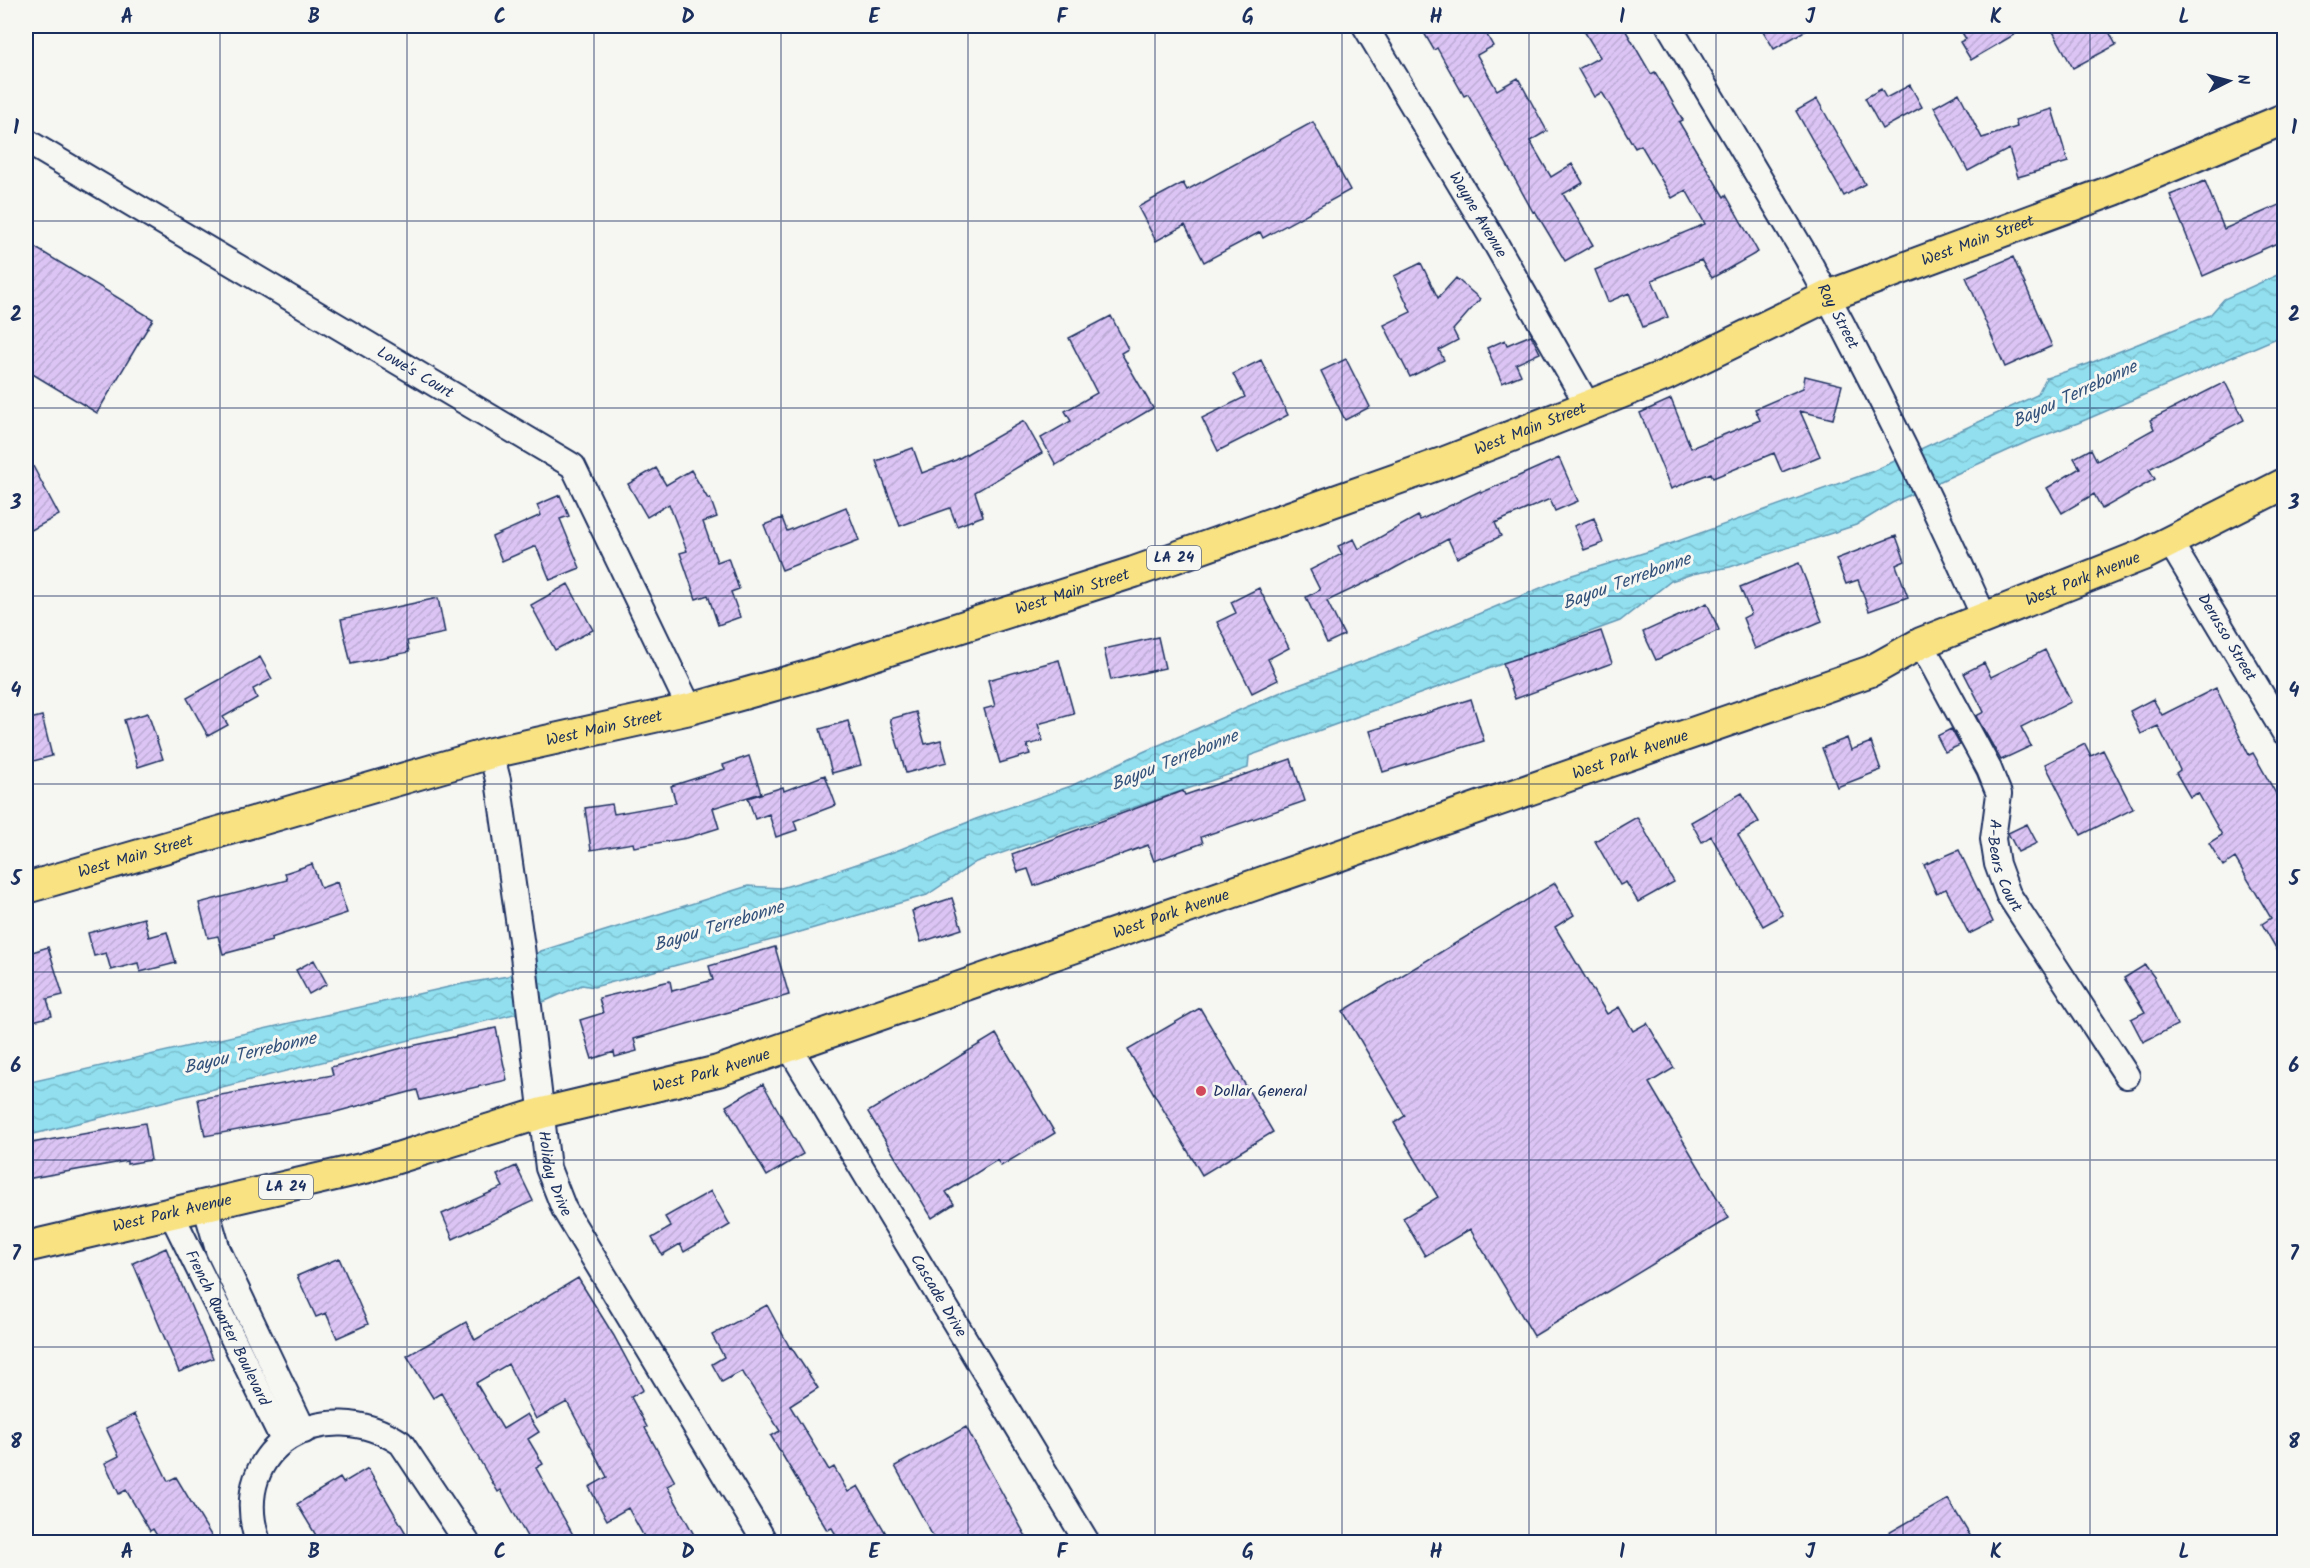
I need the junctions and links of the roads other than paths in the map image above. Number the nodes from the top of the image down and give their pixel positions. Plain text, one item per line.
1 (1365, 26) edge
2 (1669, 26) edge
3 (2284, 119) edge
4 (26, 141) edge
5 (1828, 296) junction
6 (1588, 406) junction
7 (2284, 484) edge
8 (2170, 542) junction
9 (1985, 619) junction
10 (1921, 643) junction
11 (690, 708) junction
12 (2284, 732) edge
13 (490, 753) junction
14 (26, 888) edge
15 (789, 1047) junction
16 (2127, 1076) dead end
17 (542, 1113) junction
18 (205, 1205) junction
19 (171, 1213) junction
20 (26, 1247) edge
21 (293, 1436) junction
22 (258, 1542) edge
23 (467, 1542) edge
24 (765, 1542) edge
25 (1087, 1542) edge

1 - 6 street, Wayne Avenue
2 - 5 street, Roy Street
3 - 5 main road, West Main Street / LA 24
4 - 11 street, Lowe's Court
5 - 6 main road, West Main Street / LA 24
5 - 9 street, Roy Street
6 - 11 main road, West Main Street / LA 24
7 - 8 main road, West Park Avenue / LA 24
8 - 9 main road, West Park Avenue / LA 24
8 - 12 street, Derusso Street
9 - 10 main road, West Park Avenue / LA 24
10 - 15 main road, West Park Avenue / LA 24
10 - 16 street, A-Bears Court
11 - 13 main road, West Main Street / LA 24
13 - 14 main road, West Main Street / LA 24
13 - 17 street, Holiday Drive
15 - 17 main road, West Park Avenue / LA 24
15 - 25 street, Cascade Drive
17 - 18 main road, West Park Avenue / LA 24
17 - 24 street, Holiday Drive
18 - 19 main road, West Park Avenue / LA 24
18 - 21 street, French Quarter Boulevard
19 - 20 main road, West Park Avenue / LA 24
19 - 21 street, French Quarter Boulevard
21 - 22 street
21 - 23 street

